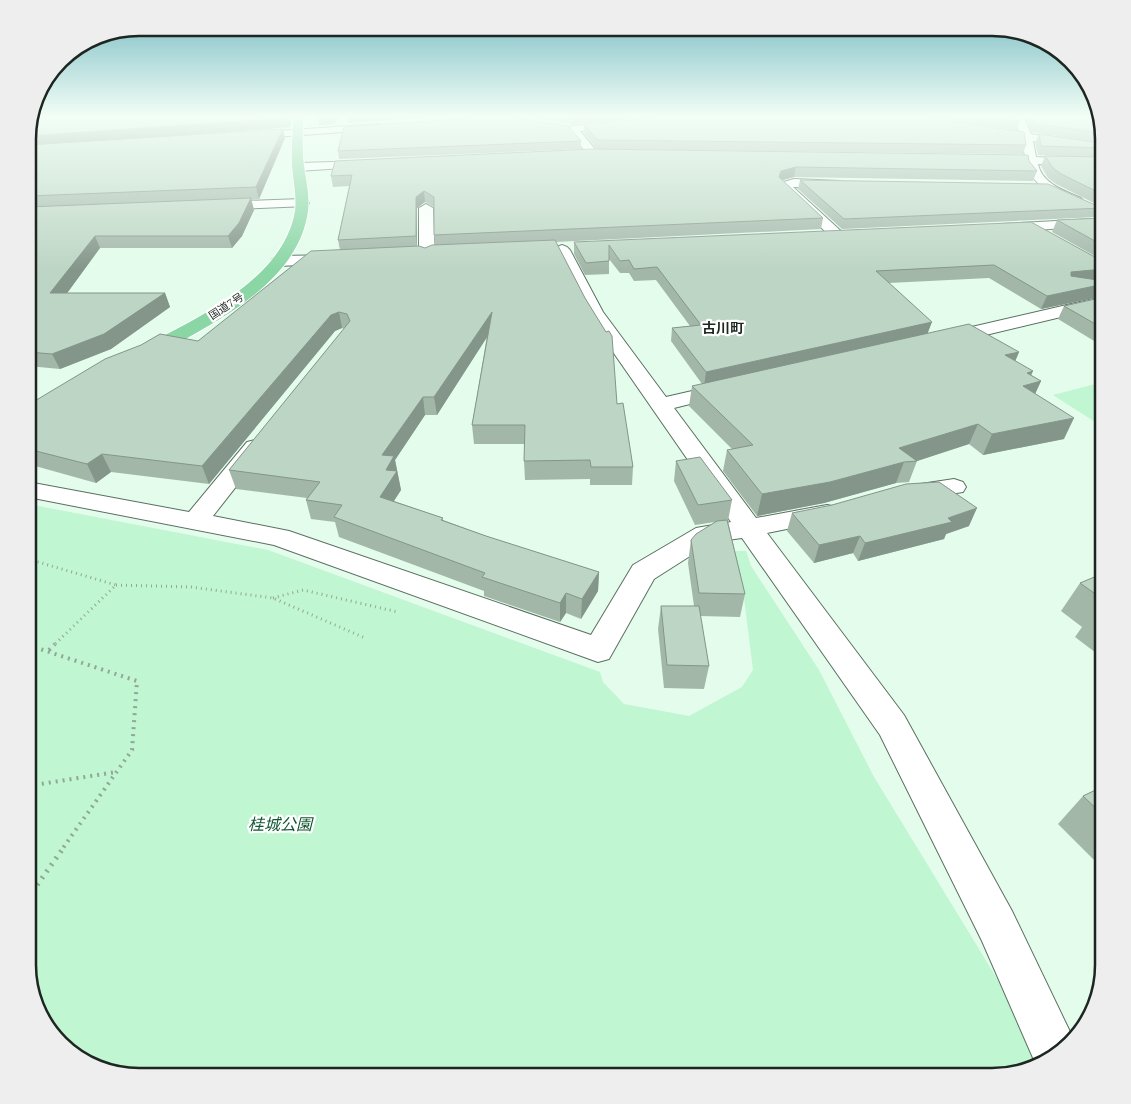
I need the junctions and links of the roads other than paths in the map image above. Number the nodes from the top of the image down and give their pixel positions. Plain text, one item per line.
1 (298, 167) edge
2 (1032, 168) edge
3 (853, 184) edge
4 (1028, 187) edge
5 (1047, 188) junction
6 (302, 203) junction
7 (203, 206) edge
8 (1087, 206) edge
9 (426, 208) dead end
10 (1095, 223) edge
11 (1029, 226) junction
12 (991, 228) edge
13 (818, 237) edge
14 (1053, 240) edge
15 (581, 248) edge
16 (543, 250) edge
17 (562, 250) junction
18 (446, 255) edge
19 (427, 256) junction
20 (409, 257) edge
21 (354, 259) edge
22 (279, 261) junction
23 (1095, 304) edge
24 (925, 344) edge
25 (124, 363) edge
26 (745, 385) edge
27 (660, 405) junction
28 (269, 429) edge
29 (954, 487) dead end
30 (36, 492) edge
31 (888, 496) edge
32 (853, 506) edge
33 (195, 522) junction
34 (749, 528) junction
35 (1053, 1047) edge

1 - 6 highway, 国道7号
2 - 5 street
3 - 13 street
4 - 5 street
5 - 8 street
6 - 7 street
6 - 22 highway, 国道7号
9 - 19 street
10 - 11 street
11 - 12 street
11 - 14 street
15 - 17 street
16 - 17 street
17 - 27 street
18 - 19 street
19 - 20 street
21 - 22 street
22 - 25 highway, 国道7号
23 - 24 street
26 - 27 street
27 - 34 street
28 - 33 street
29 - 31 street
30 - 33 street
32 - 34 street
33 - 34 street
34 - 35 street

